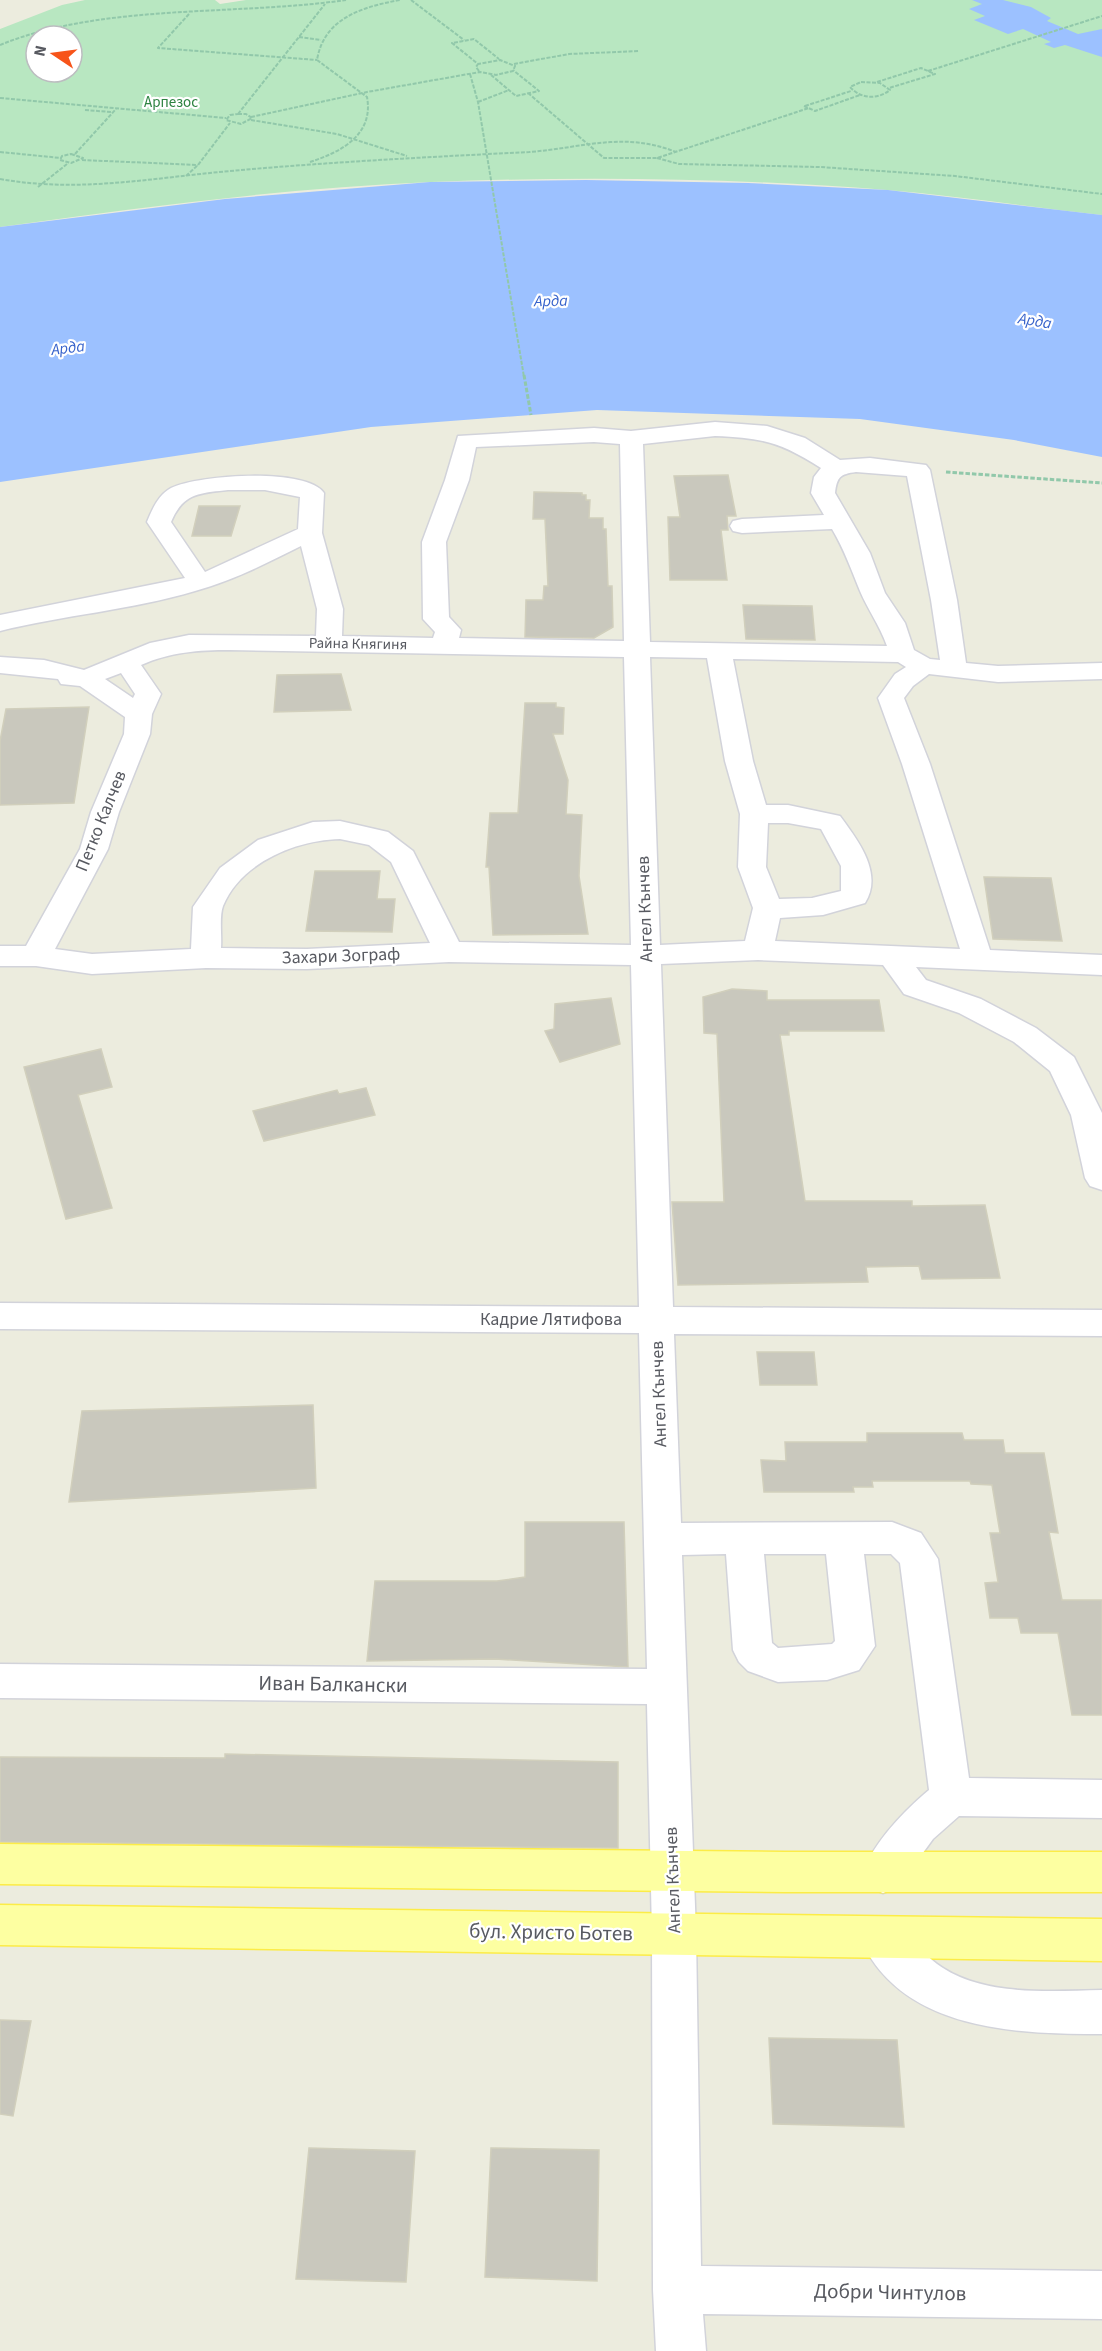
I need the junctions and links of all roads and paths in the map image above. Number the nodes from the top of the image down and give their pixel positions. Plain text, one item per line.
1 (346, 0) edge
2 (400, 0) edge
3 (411, 0) edge
4 (325, 4) junction
5 (189, 13) junction
6 (1102, 16) edge
7 (298, 37) junction
8 (321, 40) junction
9 (464, 40) junction
10 (0, 45) edge
11 (639, 51) dead end
12 (282, 58) junction
13 (317, 60) junction
14 (500, 60) junction
15 (478, 64) junction
16 (514, 64) junction
17 (513, 70) junction
18 (928, 71) junction
19 (480, 72) junction
20 (470, 74) junction
21 (491, 75) junction
22 (877, 82) junction
23 (889, 88) junction
24 (509, 90) junction
25 (851, 91) junction
26 (362, 93) junction
27 (528, 93) junction
28 (861, 95) junction
29 (0, 98) edge
30 (29, 101) junction
31 (478, 102) junction
32 (25, 105) dead end
33 (117, 108) junction
34 (810, 108) junction
35 (85, 110) dead end
36 (112, 112) junction
37 (238, 114) junction
38 (226, 118) junction
39 (251, 118) junction
40 (230, 123) junction
41 (354, 140) junction
42 (587, 142) junction
43 (0, 152) edge
44 (676, 152) junction
45 (75, 154) junction
46 (486, 154) junction
47 (408, 156) junction
48 (61, 158) junction
49 (657, 158) junction
50 (82, 160) junction
51 (68, 163) junction
52 (198, 165) junction
53 (288, 166) junction
54 (185, 176) junction
55 (0, 179) edge
56 (37, 187) junction
57 (1102, 194) edge
58 (531, 417) dead end
59 (631, 438) junction
60 (836, 467) junction
61 (918, 470) junction
62 (1102, 483) edge
63 (838, 522) junction
64 (742, 526) dead end
65 (310, 533) junction
66 (200, 582) junction
67 (0, 623) edge
68 (329, 645) junction
69 (444, 645) junction
70 (637, 650) junction
71 (719, 651) junction
72 (913, 660) junction
73 (127, 663) junction
74 (0, 665) edge
75 (954, 669) junction
76 (1102, 671) edge
77 (86, 678) junction
78 (0, 685) edge
79 (139, 714) junction
80 (754, 814) junction
81 (768, 908) junction
82 (758, 950) junction
83 (449, 952) junction
84 (646, 955) junction
85 (0, 956) edge
86 (36, 956) junction
87 (892, 956) junction
88 (206, 958) junction
89 (978, 960) junction
90 (1102, 966) edge
91 (1102, 1178) edge
92 (0, 1316) edge
93 (657, 1319) junction
94 (1102, 1323) edge
95 (843, 1537) junction
96 (744, 1538) junction
97 (662, 1539) junction
98 (0, 1681) edge
99 (667, 1687) junction
100 (951, 1797) junction
101 (1102, 1799) edge
102 (0, 1864) edge
103 (672, 1869) junction
104 (1102, 1872) edge
105 (883, 1873) junction
106 (0, 1925) edge
107 (674, 1933) junction
108 (882, 1938) junction
109 (1102, 1940) edge
110 (1102, 2012) edge
111 (677, 2290) junction
112 (1102, 2295) edge
113 (681, 2351) edge

1 - 4 path
2 - 8 path
3 - 9 path
4 - 5 path
4 - 7 path
5 - 10 path
5 - 12 path
6 - 18 path
7 - 8 path
7 - 12 path
8 - 13 path
9 - 14 path
9 - 15 path
11 - 16 path
12 - 13 path
12 - 37 path
13 - 26 path
14 - 15 path
14 - 16 path
15 - 19 path
16 - 17 path
17 - 21 path
17 - 27 path
18 - 22 path
18 - 23 path
19 - 20 path
19 - 21 path
20 - 26 path
20 - 31 path
21 - 24 path
22 - 23 path
22 - 25 path
23 - 28 path
24 - 27 path
24 - 31 path
25 - 28 path
25 - 34 path
26 - 39 path
26 - 41 path
27 - 42 path
28 - 34 path
29 - 30 path
30 - 32 path
30 - 33 path
31 - 46 path
33 - 36 path
33 - 38 path
34 - 44 path
35 - 36 path
36 - 45 path
37 - 38 path
37 - 39 path
38 - 40 path
39 - 40 path
39 - 41 path
40 - 52 path
41 - 47 path
41 - 53 path
42 - 44 path
42 - 46 path
42 - 49 path
43 - 48 path
44 - 49 path
45 - 48 path
45 - 50 path
46 - 47 path
46 - 58 path
47 - 53 path
48 - 51 path
49 - 57 path
50 - 51 path
50 - 52 path
51 - 56 path
52 - 54 path
53 - 54 path
54 - 56 path
55 - 56 path
59 - 60 street
59 - 69 street
59 - 70 street, Ангел Кънчев
60 - 61 street
60 - 63 street
61 - 62 path
61 - 75 street
63 - 64 street
63 - 72 street
65 - 66 street
65 - 66 street
65 - 68 street
66 - 67 street
68 - 69 street, Райна Княгиня
68 - 73 street, Райна Княгиня
69 - 70 street, Райна Княгиня
70 - 71 street, Райна Княгиня
70 - 84 street, Ангел Кънчев
71 - 72 street, Райна Княгиня
71 - 80 street
72 - 75 street, Райна Княгиня
72 - 89 street
73 - 77 street, Райна Княгиня
73 - 79 street, Петко Калчев
74 - 77 street
75 - 76 street, Райна Княгиня
77 - 78 street, Райна Княгиня
77 - 79 street
79 - 86 street, Петко Калчев
80 - 81 street
80 - 81 street
81 - 82 street
82 - 84 street, Захари Зограф
82 - 87 street, Захари Зограф
83 - 84 street, Захари Зограф
83 - 88 street, Захари Зограф
83 - 88 street
84 - 93 street, Ангел Кънчев
85 - 86 street, Захари Зограф
86 - 88 street, Захари Зограф
87 - 89 street, Захари Зограф
87 - 91 street
89 - 90 street, Захари Зограф
92 - 93 street, Кадрие Лятифова
93 - 94 street, Кадрие Лятифова
93 - 97 street, Ангел Кънчев
95 - 96 street
95 - 96 street
95 - 100 street
96 - 97 street
97 - 99 street, Ангел Кънчев
98 - 99 street, Иван Балкански
99 - 103 street, Ангел Кънчев
100 - 101 street
100 - 105 street
102 - 103 main road
103 - 105 main road
103 - 107 street, Ангел Кънчев
104 - 105 main road
106 - 107 main road, бул. Христо Ботев
107 - 108 main road, бул. Христо Ботев
107 - 111 street, Ангел Кънчев
108 - 109 main road, бул. Христо Ботев
108 - 110 street
111 - 112 street, Добри Чинтулов
111 - 113 street, Ангел Кънчев

